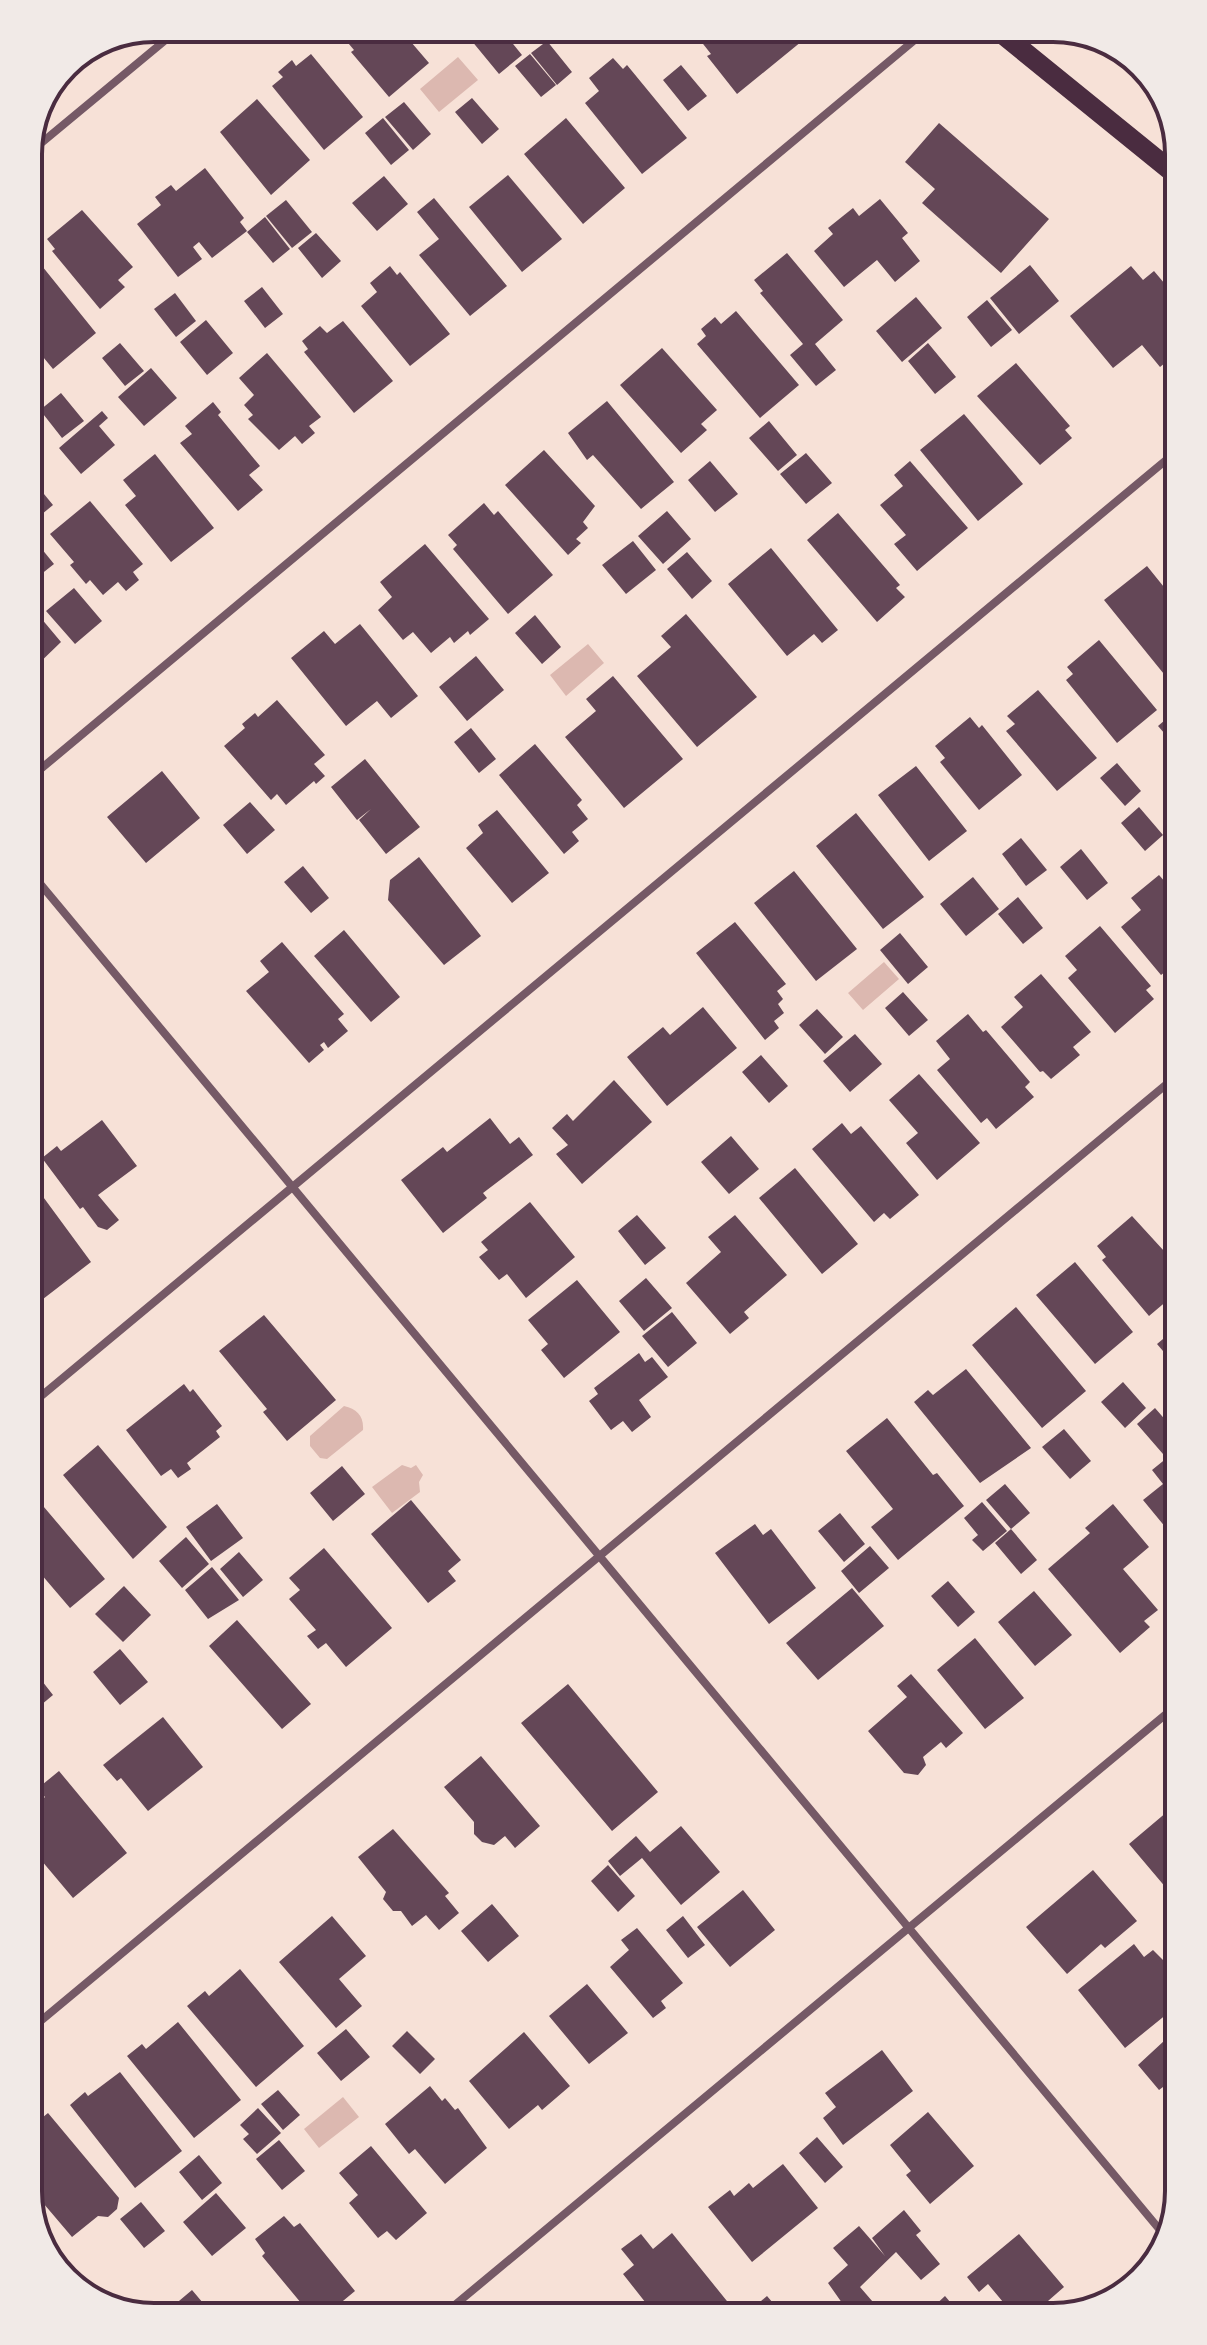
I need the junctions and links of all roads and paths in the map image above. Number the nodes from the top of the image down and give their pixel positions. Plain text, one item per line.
1 (163, 42) edge
2 (912, 42) edge
3 (1012, 42) edge
4 (43, 142) edge
5 (1165, 166) edge
6 (1165, 461) edge
7 (42, 768) edge
8 (42, 886) edge
9 (1165, 1085) edge
10 (292, 1187) junction
11 (42, 1395) edge
12 (599, 1556) junction
13 (1165, 1715) edge
14 (909, 1929) junction
15 (42, 2020) edge
16 (1158, 2228) edge
17 (457, 2303) edge

1 - 4 street
2 - 7 street
3 - 5 main road
6 - 10 street
8 - 10 street
9 - 12 street
10 - 11 street
10 - 12 street
12 - 14 street
12 - 15 street
13 - 14 street
14 - 16 street
14 - 17 street

